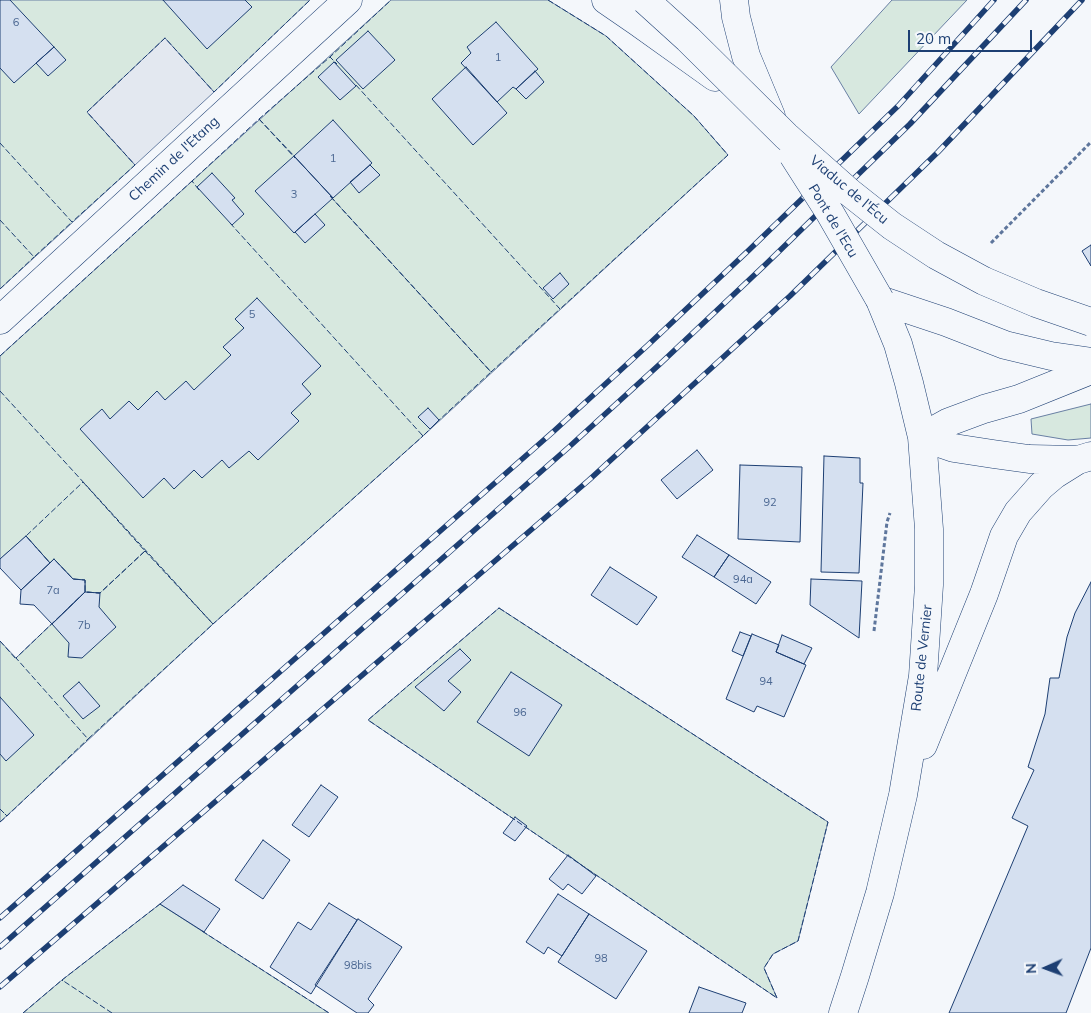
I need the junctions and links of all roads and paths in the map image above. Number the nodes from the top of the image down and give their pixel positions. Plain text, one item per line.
1 (348, 0) edge
2 (606, 0) edge
3 (645, 0) edge
4 (734, 0) edge
5 (771, 116) junction
6 (1091, 142) edge
7 (987, 247) dead end
8 (880, 300) junction
9 (0, 320) edge
10 (1091, 322) edge
11 (1091, 362) edge
12 (1091, 370) edge
13 (922, 436) junction
14 (1084, 458) edge
15 (903, 795) junction
16 (843, 1013) edge

1 - 9 main road, Chemin de l'Etang
2 - 5 main road
3 - 10 main road, Viaduc de l'Écu, bridge
4 - 5 main road, Pont de l'Ecu
5 - 8 main road, Pont de l'Ecu, bridge
6 - 7 path
8 - 11 main road
8 - 13 main road, Route de Vernier
12 - 13 main road
13 - 14 main road
13 - 15 main road, Route de Vernier
14 - 15 main road
15 - 16 main road, Route de Vernier

